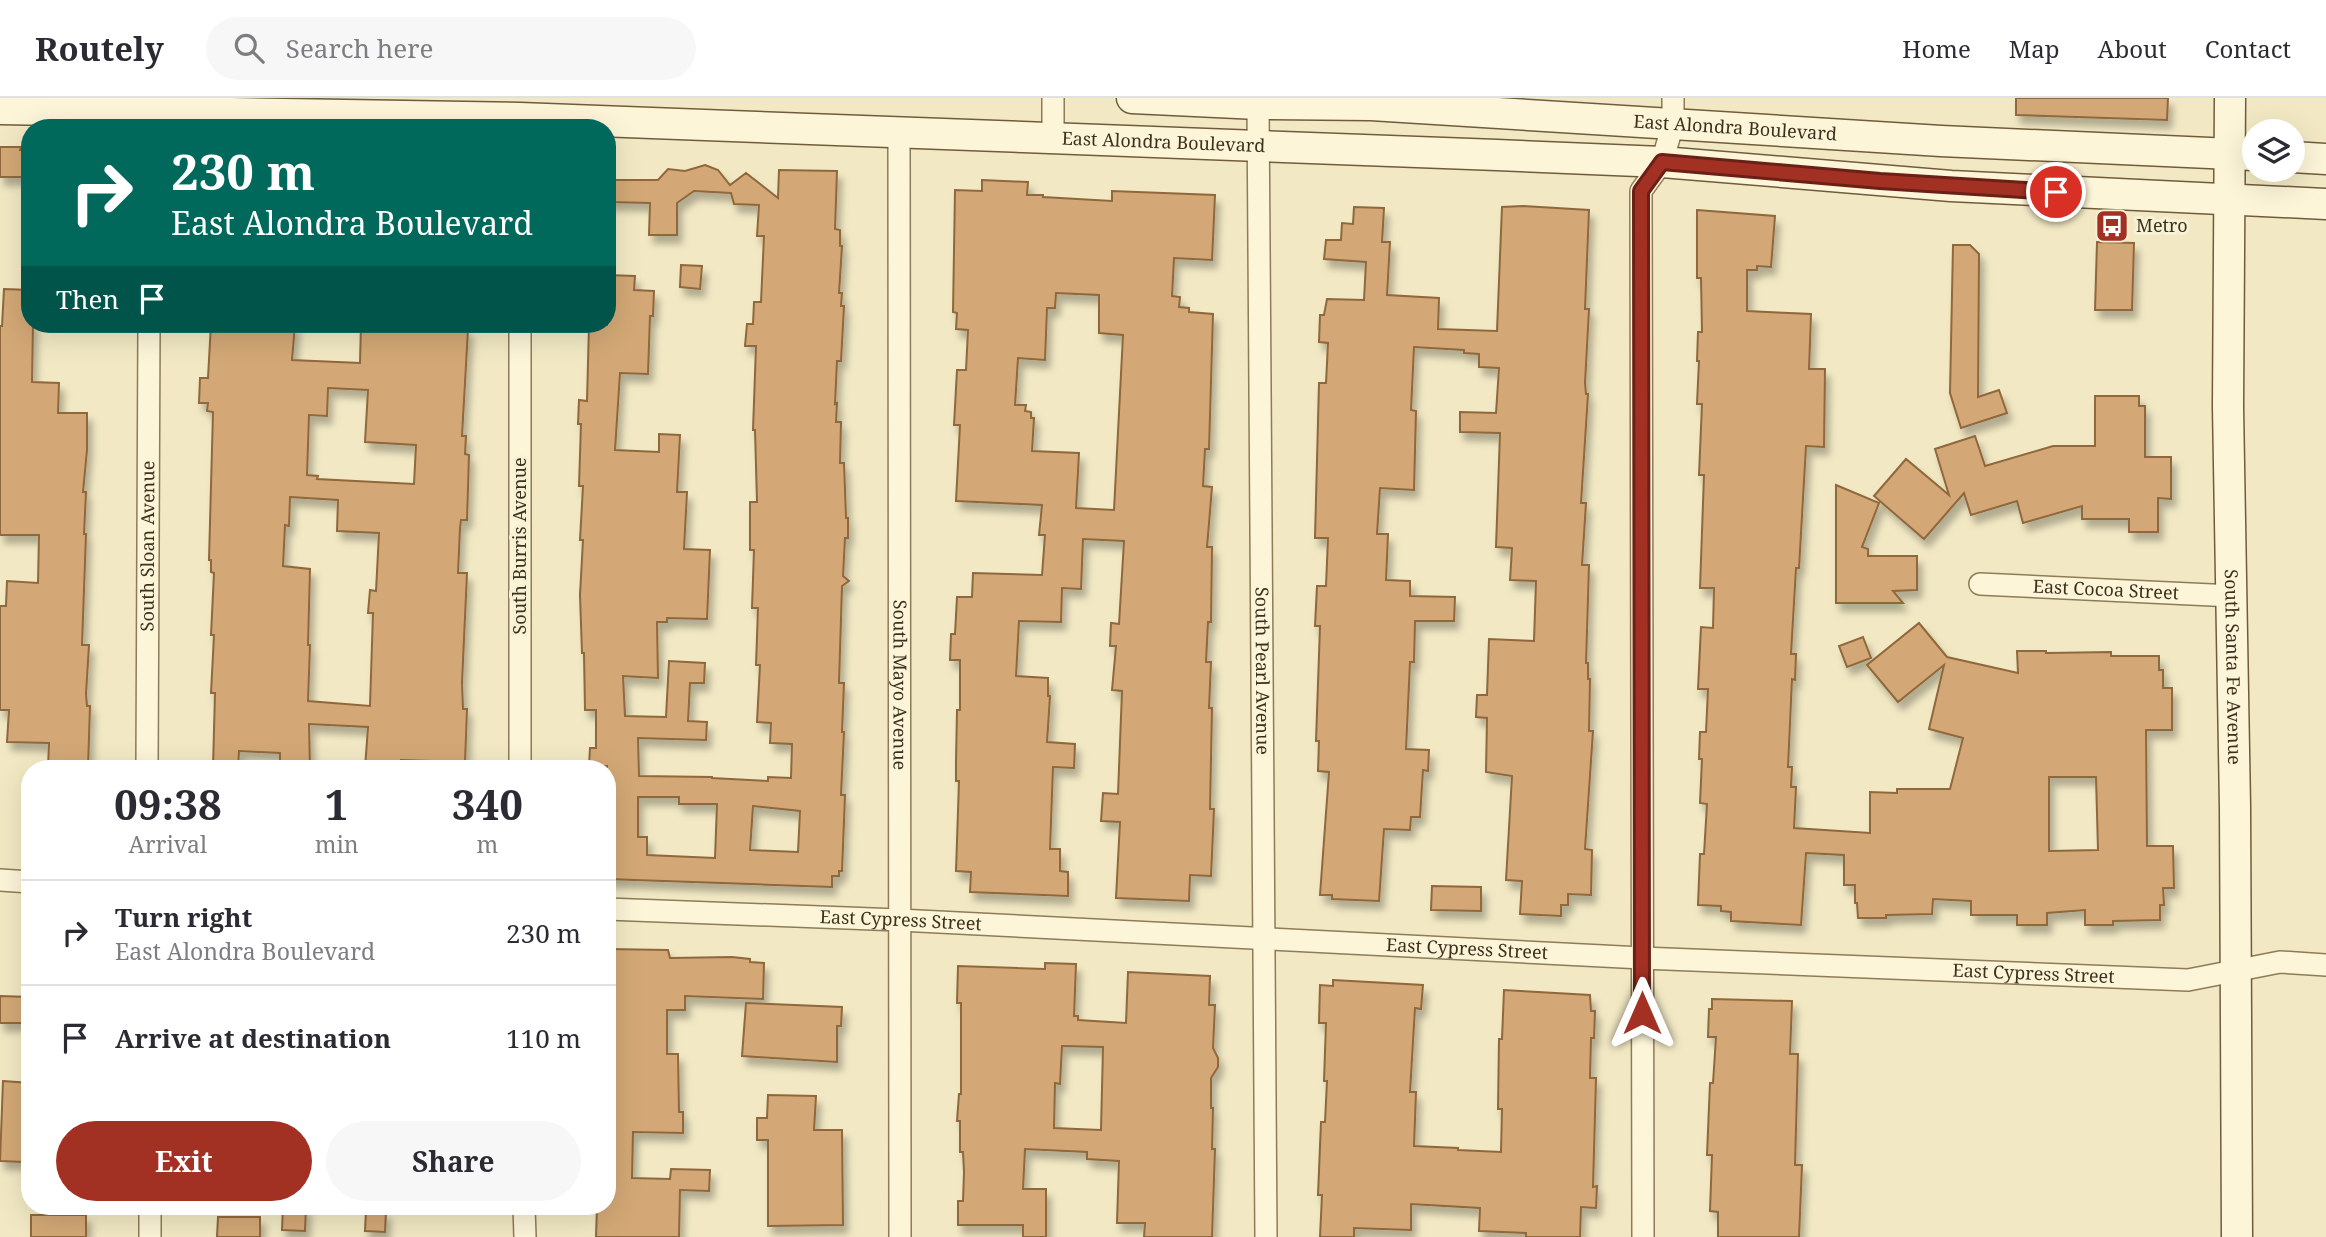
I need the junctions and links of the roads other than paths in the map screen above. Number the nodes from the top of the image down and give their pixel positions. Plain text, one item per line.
1 (1053, 98) edge
2 (1132, 98) edge
3 (2230, 98) edge
4 (1370, 102) edge
5 (1258, 104) junction
6 (0, 109) edge
7 (1673, 111) edge
8 (520, 115) edge
9 (136, 119) edge
10 (224, 119) edge
11 (609, 119) edge
12 (616, 119) edge
13 (899, 132) junction
14 (1053, 138) junction
15 (1258, 146) junction
16 (2242, 154) edge
17 (2305, 158) edge
18 (2326, 159) edge
19 (1662, 162) junction
20 (2230, 200) junction
21 (2326, 204) edge
22 (149, 333) edge
23 (520, 333) edge
24 (1980, 584) dead end
25 (2232, 596) junction
26 (148, 760) edge
27 (520, 760) edge
28 (0, 880) edge
29 (21, 881) edge
30 (616, 909) edge
31 (899, 920) junction
32 (1262, 939) junction
33 (1642, 958) junction
34 (2326, 965) edge
35 (2236, 970) junction
36 (150, 1215) edge
37 (524, 1215) edge
38 (150, 1237) edge
39 (525, 1237) edge
40 (900, 1237) edge
41 (1266, 1237) edge
42 (1643, 1237) edge
43 (2237, 1237) edge

1 - 14 street
2 - 5 main road, East Alondra Boulevard
3 - 16 main road, South Santa Fe Avenue
4 - 5 main road, East Alondra Boulevard
4 - 7 main road, East Alondra Boulevard
5 - 15 street, South Pearl Avenue
6 - 9 main road, East Alondra Boulevard
7 - 16 main road, East Alondra Boulevard
7 - 19 street
8 - 10 main road, East Alondra Boulevard
8 - 11 main road, East Alondra Boulevard
12 - 13 main road, East Alondra Boulevard
13 - 14 main road, East Alondra Boulevard
13 - 31 street, South Mayo Avenue
14 - 15 main road, East Alondra Boulevard
15 - 19 main road, East Alondra Boulevard
15 - 32 street, South Pearl Avenue
16 - 20 main road, South Santa Fe Avenue
17 - 18 main road
19 - 20 main road, East Alondra Boulevard
19 - 33 street
20 - 21 main road, East Alondra Boulevard
20 - 25 main road, South Santa Fe Avenue
22 - 26 street, South Sloan Avenue
23 - 27 street, South Burris Avenue
24 - 25 street, East Cocoa Street
25 - 35 main road, South Santa Fe Avenue
28 - 29 street
30 - 31 street, East Cypress Street
31 - 32 street, East Cypress Street
31 - 40 street, South Mayo Avenue
32 - 33 street, East Cypress Street
32 - 41 street, South Pearl Avenue
33 - 35 street, East Cypress Street
33 - 42 street
34 - 35 street, East Cypress Street
35 - 43 main road, South Santa Fe Avenue
36 - 38 street
37 - 39 street

